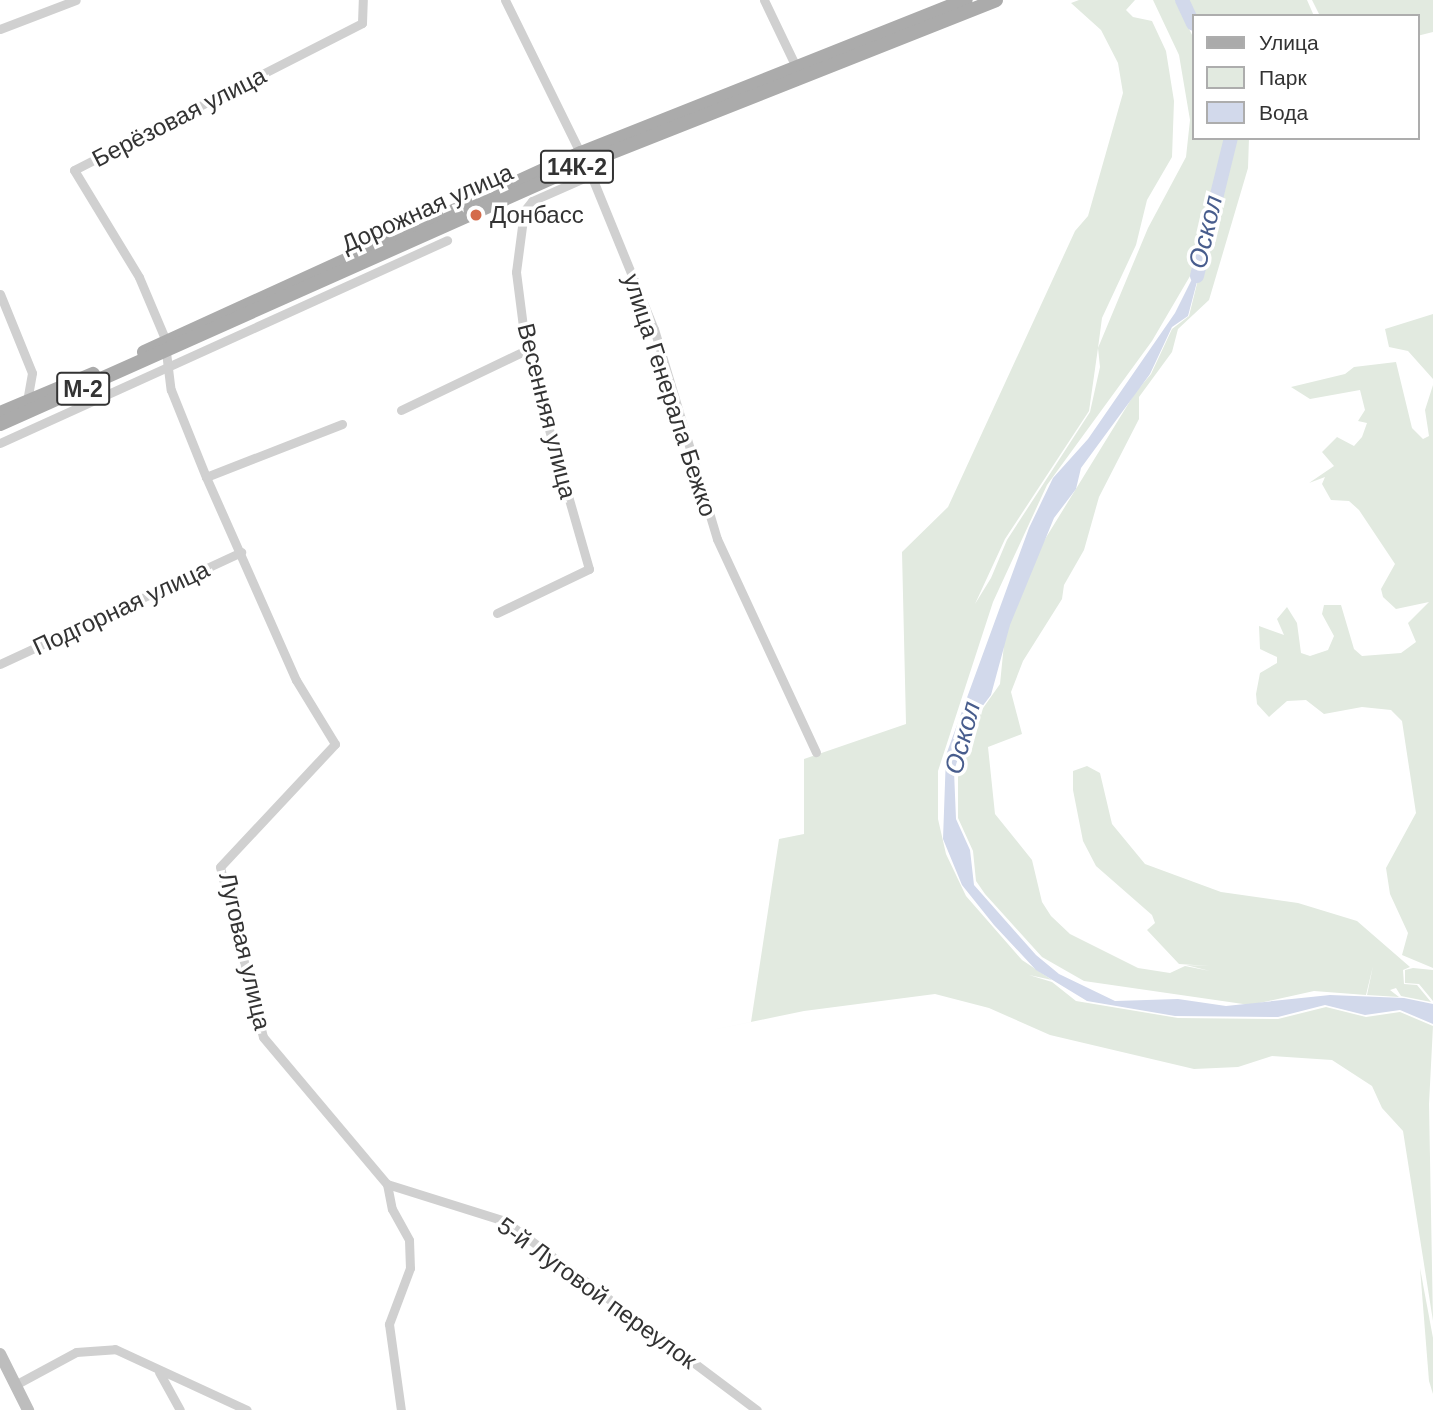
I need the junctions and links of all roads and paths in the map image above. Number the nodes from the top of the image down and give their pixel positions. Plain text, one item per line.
1 (76, 0) edge
2 (363, 0) edge
3 (505, 0) edge
4 (764, 0) edge
5 (966, 0) edge
6 (996, 0) edge
7 (0, 29) edge
8 (798, 72) junction
9 (586, 164) junction
10 (447, 240) dead end
11 (0, 294) edge
12 (166, 347) junction
13 (526, 350) junction
14 (166, 369) junction
15 (32, 373) junction
16 (59, 389) junction
17 (26, 403) junction
18 (401, 410) dead end
19 (0, 413) edge
20 (0, 424) edge
21 (342, 425) dead end
22 (0, 443) edge
23 (206, 477) junction
24 (241, 552) junction
25 (497, 613) dead end
26 (0, 664) edge
27 (816, 752) dead end
28 (387, 1184) junction
29 (0, 1354) edge
30 (0, 1359) edge
31 (159, 1372) junction
32 (15, 1385) junction
33 (28, 1410) edge
34 (180, 1410) edge
35 (247, 1410) edge
36 (401, 1410) edge
37 (757, 1410) edge

1 - 7 street
2 - 12 street, Берёзовая улица
3 - 9 street, улица Генерала Бежко
4 - 8 street
5 - 8 main road, Дорожная улица / 14К-2
6 - 8 main road, Дорожная улица / 14К-2
8 - 9 main road, Дорожная улица / 14К-2
9 - 12 main road, Дорожная улица / 14К-2
9 - 13 street, Весенняя улица
9 - 27 street, улица Генерала Бежко
10 - 14 street, Дорожная улица
11 - 15 street
12 - 14 street, Луговая улица
12 - 16 main road, Дорожная улица / М-2
12 - 20 main road, Дорожная улица / М-2
13 - 18 street
13 - 25 street, Весенняя улица
14 - 22 street, Дорожная улица
14 - 23 street, Луговая улица
15 - 16 street
15 - 17 street
16 - 17 main road, Дорожная улица / М-2
17 - 19 main road, Дорожная улица / М-2
21 - 23 street
23 - 24 street, Луговая улица
24 - 26 street, Подгорная улица
24 - 28 street, Луговая улица
28 - 36 street, Луговая улица
28 - 37 street, 5-й Луговой переулок
29 - 32 main road
30 - 32 main road
31 - 32 street
31 - 34 street
31 - 35 street
32 - 33 main road

